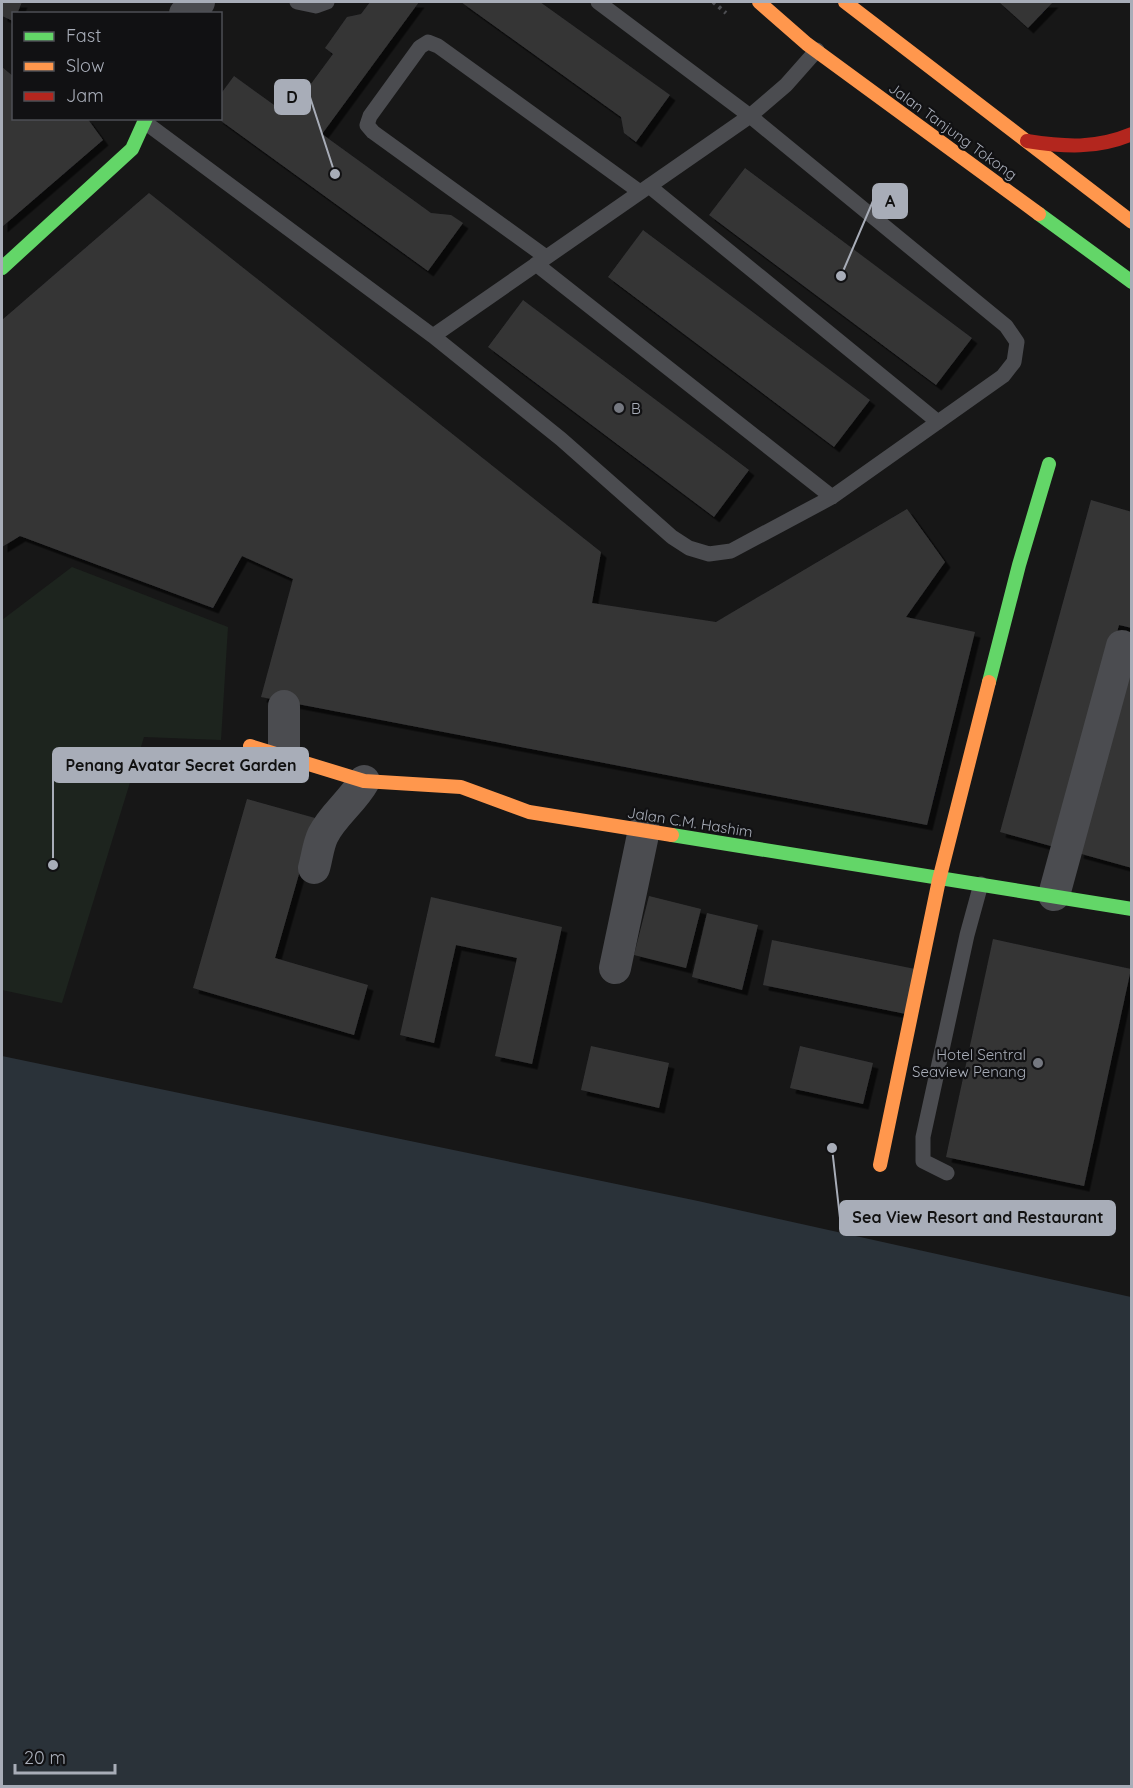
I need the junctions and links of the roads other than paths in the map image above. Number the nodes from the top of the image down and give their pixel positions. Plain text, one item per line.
1 (199, 2) edge
2 (297, 2) edge
3 (327, 2) edge
4 (598, 2) edge
5 (759, 2) edge
6 (845, 2) edge
7 (187, 12) edge
8 (816, 50) junction
9 (750, 116) junction
10 (146, 121) edge
11 (1131, 134) edge
12 (1022, 141) junction
13 (644, 189) junction
14 (1131, 222) edge
15 (541, 260) junction
16 (2, 268) edge
17 (1130, 278) edge
18 (433, 336) junction
19 (938, 422) junction
20 (1049, 464) dead end
21 (831, 497) junction
22 (1122, 646) dead end
23 (284, 706) dead end
24 (250, 746) dead end
25 (284, 757) junction
26 (364, 781) junction
27 (644, 831) junction
28 (314, 868) dead end
29 (939, 880) junction
30 (981, 884) junction
31 (1054, 895) junction
32 (1131, 909) edge
33 (615, 968) dead end
34 (880, 1166) dead end
35 (947, 1173) dead end

1 - 7 street
2 - 3 lane
4 - 9 lane
5 - 8 street, Jalan Tanjung Tokong
6 - 12 street
8 - 9 lane
8 - 17 street, Jalan Tanjung Tokong
9 - 13 lane
9 - 19 lane
10 - 16 street
10 - 18 lane
11 - 12 street
12 - 14 street
13 - 15 lane
13 - 15 lane
13 - 19 lane
15 - 18 lane
15 - 21 lane
18 - 21 lane
19 - 21 lane
20 - 29 street
22 - 31 street
23 - 25 street
24 - 25 street, Jalan C.M. Hashim
25 - 26 street, Jalan C.M. Hashim
26 - 27 street, Jalan C.M. Hashim
26 - 28 street
27 - 29 street, Jalan C.M. Hashim
27 - 33 street
29 - 30 street, Jalan C.M. Hashim
29 - 34 street
30 - 31 street, Jalan C.M. Hashim
30 - 35 lane
31 - 32 street, Jalan C.M. Hashim

